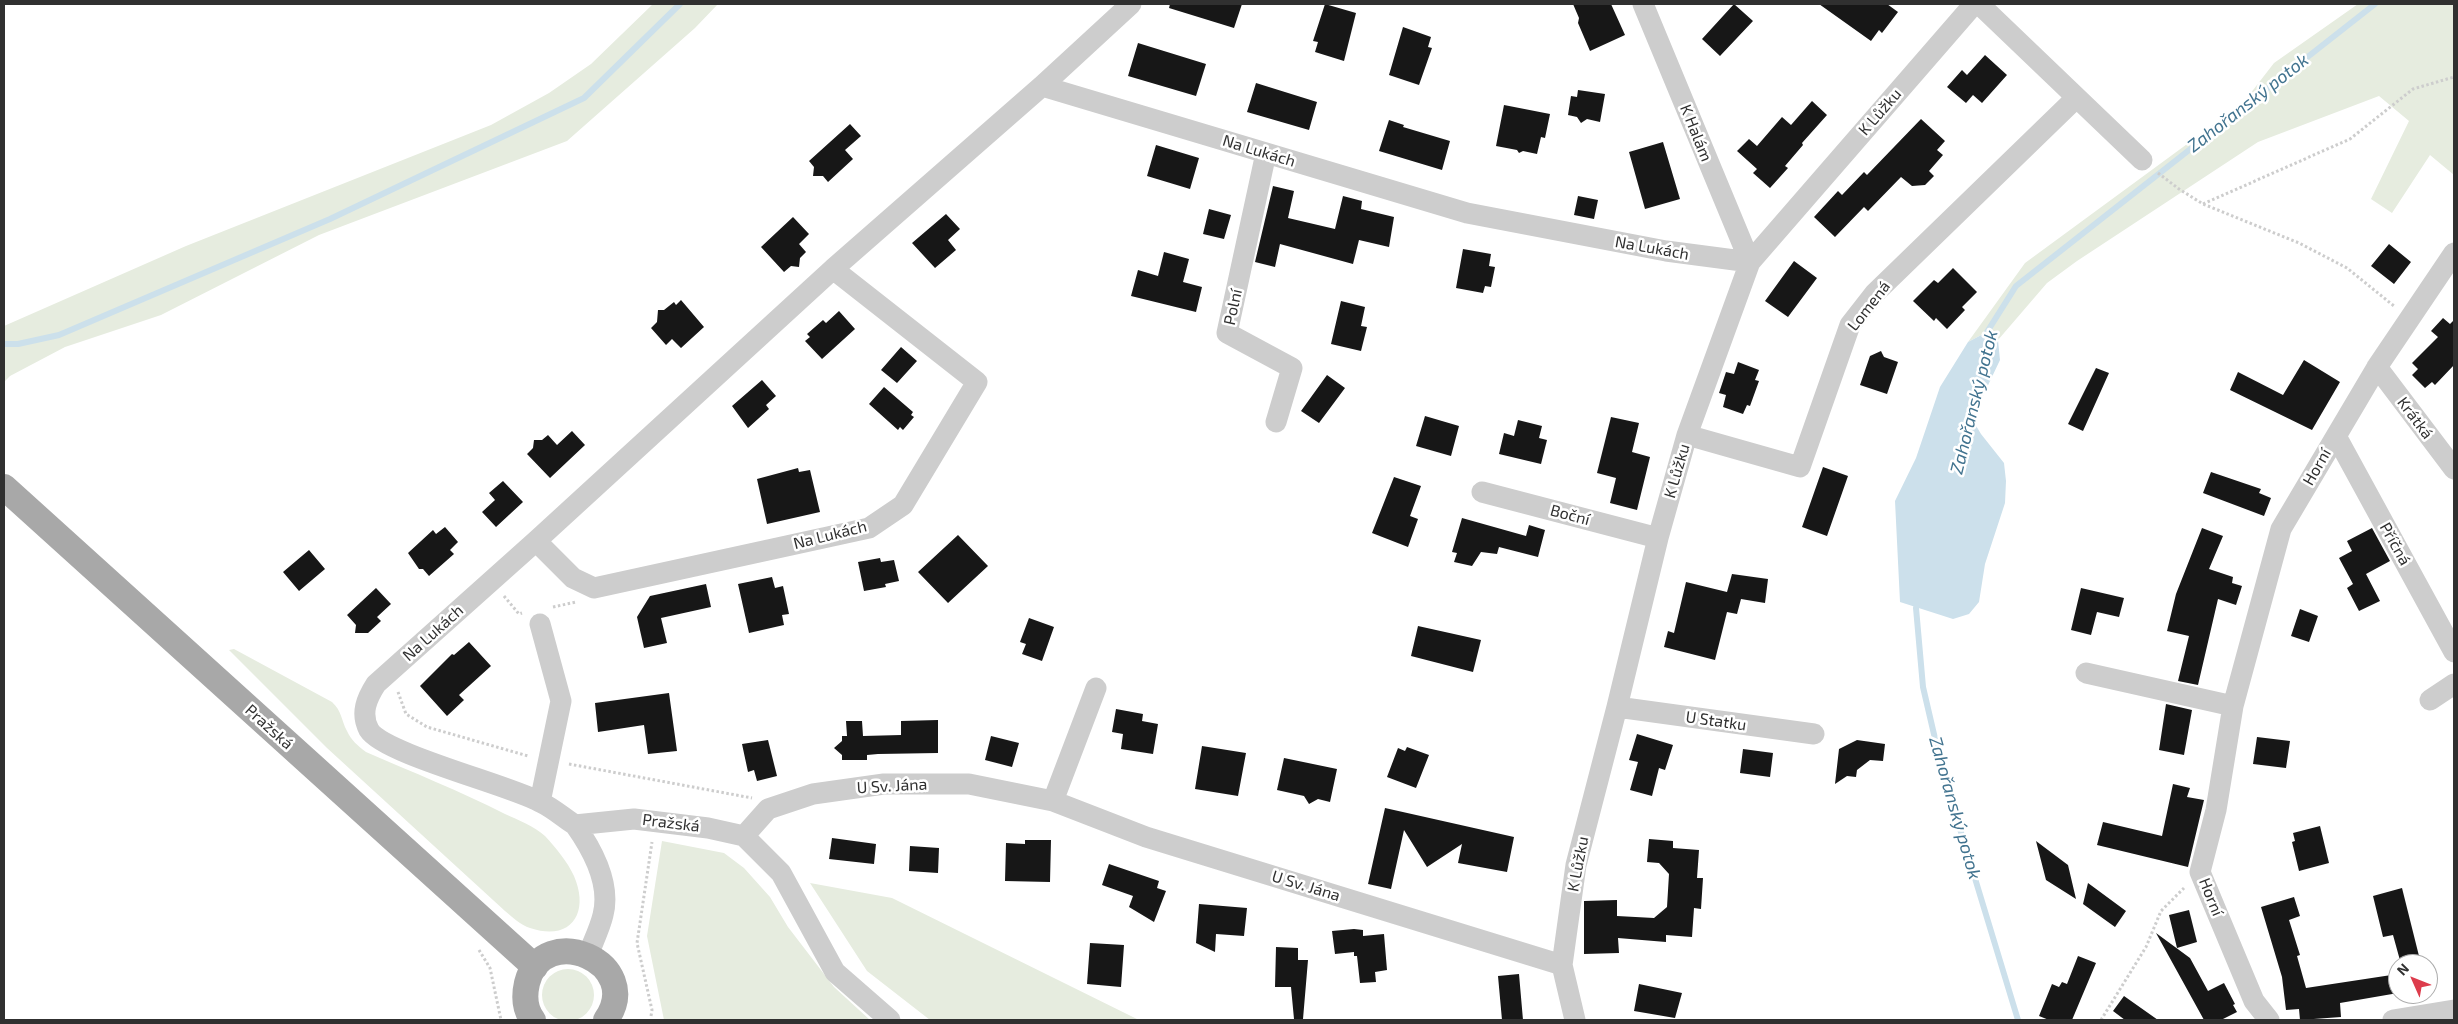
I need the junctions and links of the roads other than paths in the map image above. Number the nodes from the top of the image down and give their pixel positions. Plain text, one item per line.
1 (1131, 4) edge
2 (1643, 4) edge
3 (1974, 4) edge
4 (1979, 4) edge
5 (1042, 86) junction
6 (2076, 98) junction
7 (1266, 153) junction
8 (2142, 160) road end
9 (2454, 253) edge
10 (1750, 262) junction
11 (833, 269) junction
12 (2377, 367) junction
13 (1276, 422) dead end
14 (1687, 435) junction
15 (2336, 436) junction
16 (2454, 469) edge
17 (4, 487) edge
18 (1482, 492) dead end
19 (1658, 538) junction
20 (536, 541) junction
21 (540, 624) dead end
22 (2454, 652) edge
23 (2086, 673) dead end
24 (2454, 684) edge
25 (1096, 688) dead end
26 (2430, 700) dead end
27 (2233, 706) junction
28 (1617, 707) junction
29 (1814, 734) dead end
30 (1053, 801) junction
31 (540, 802) junction
32 (575, 825) junction
33 (744, 836) junction
34 (588, 954) junction
35 (1562, 965) junction
36 (535, 967) junction
37 (2454, 1010) edge
38 (532, 1020) edge
39 (609, 1020) edge
40 (890, 1020) edge
41 (1575, 1020) edge
42 (2269, 1020) edge
43 (2393, 1020) edge

1 - 5 street
2 - 10 street, K Halám
3 - 10 street, K Lůžku
4 - 6 street
5 - 7 street, Na Lukách
5 - 11 street, Na Lukách
6 - 8 street
6 - 14 street, Lomená
7 - 10 street, Na Lukách
7 - 13 street, Polní
9 - 12 street, Horní
10 - 14 street, K Lůžku
11 - 20 street, Na Lukách
11 - 20 street, Na Lukách
12 - 15 street, Horní
12 - 16 street, Krátká
14 - 19 street, K Lůžku
15 - 22 street, Příčná
15 - 27 street, Horní
17 - 36 main road, Pražská
18 - 19 street, Boční
19 - 28 street, K Lůžku
20 - 31 street, Na Lukách
21 - 31 street
23 - 27 street
24 - 26 street
25 - 30 street
27 - 42 street, Horní
28 - 29 street, U Statku
28 - 35 street, K Lůžku
30 - 33 street, U Sv. Jána
30 - 35 street, U Sv. Jána
31 - 32 street
32 - 33 street, Pražská
32 - 34 street
33 - 40 street
34 - 36 main road
34 - 39 main road
35 - 41 street, K Lůžku
36 - 38 main road
37 - 43 street

